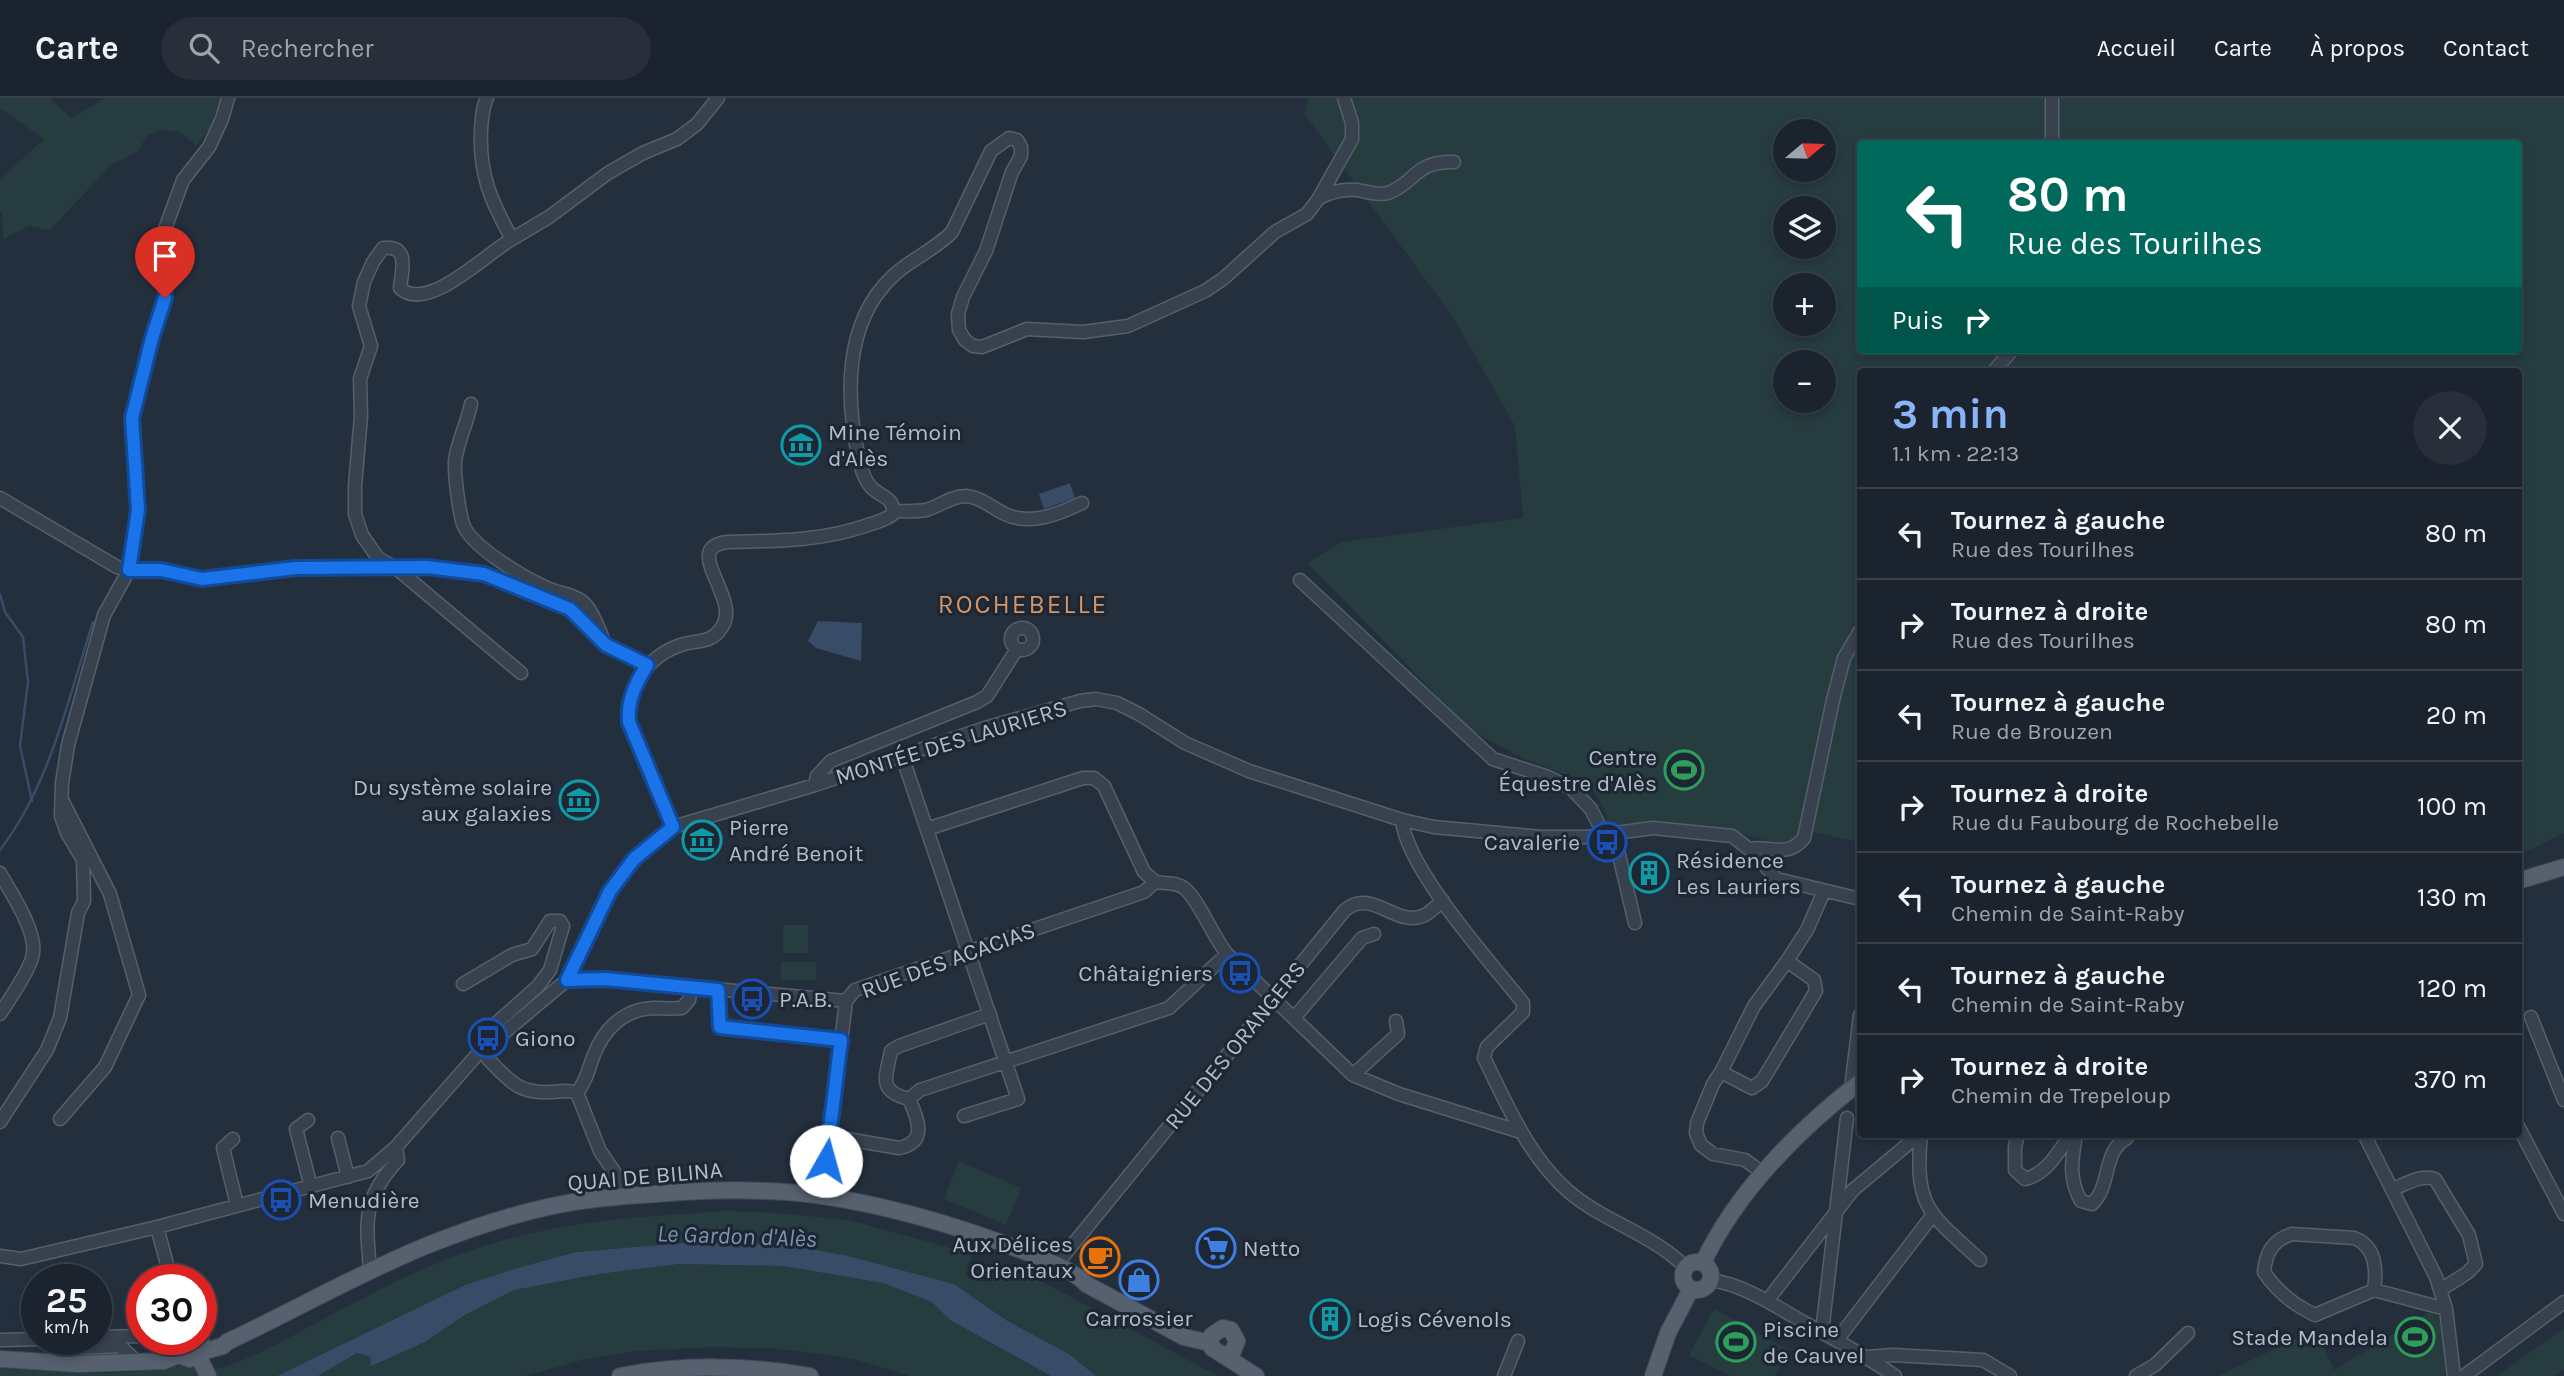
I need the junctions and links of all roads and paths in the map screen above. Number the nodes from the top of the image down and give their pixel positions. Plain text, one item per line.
1 (228, 98) edge
2 (486, 98) edge
3 (718, 98) edge
4 (1344, 98) edge
5 (2052, 98) edge
6 (2052, 140) edge
7 (1454, 162) dead end
8 (1319, 198) junction
9 (512, 239) junction
10 (2009, 354) edge
11 (1997, 368) edge
12 (471, 404) dead end
13 (0, 498) edge
14 (1082, 503) dead end
15 (893, 511) junction
16 (396, 568) junction
17 (129, 570) junction
18 (1300, 580) dead end
19 (1857, 637) edge
20 (606, 645) junction
21 (1017, 649) dead end
22 (647, 665) junction
23 (522, 673) dead end
24 (902, 755) junction
25 (815, 785) junction
26 (62, 800) junction
27 (1402, 820) junction
28 (673, 827) junction
29 (927, 829) junction
30 (1609, 835) junction
31 (1749, 849) junction
32 (2564, 867) edge
33 (0, 873) edge
34 (2522, 880) edge
35 (1155, 882) junction
36 (1825, 891) junction
37 (1857, 898) edge
38 (1443, 901) junction
39 (1635, 923) dead end
40 (1374, 934) dead end
41 (968, 950) junction
42 (1227, 954) junction
43 (1787, 961) junction
44 (567, 980) junction
45 (463, 984) dead end
46 (691, 986) junction
47 (718, 990) junction
48 (1274, 997) junction
49 (846, 1001) junction
50 (0, 1014) edge
51 (990, 1014) junction
52 (2531, 1017) dead end
53 (1294, 1018) junction
54 (1396, 1021) dead end
55 (495, 1040) junction
56 (841, 1040) junction
57 (488, 1059) dead end
58 (1006, 1062) junction
59 (1857, 1068) edge
60 (1721, 1072) junction
61 (1353, 1075) junction
62 (1856, 1085) edge
63 (577, 1093) junction
64 (909, 1099) junction
65 (2564, 1100) edge
66 (964, 1116) dead end
67 (1847, 1118) dead end
68 (60, 1119) dead end
69 (308, 1120) dead end
70 (0, 1122) edge
71 (1521, 1132) junction
72 (2522, 1134) edge
73 (829, 1136) junction
74 (338, 1138) dead end
75 (1915, 1138) edge
76 (1920, 1138) edge
77 (2017, 1138) edge
78 (2068, 1138) edge
79 (2076, 1138) edge
80 (2125, 1138) edge
81 (2366, 1138) edge
82 (233, 1139) dead end
83 (396, 1147) junction
84 (1763, 1173) junction
85 (348, 1177) junction
86 (311, 1187) junction
87 (2393, 1189) junction
88 (624, 1196) junction
89 (822, 1196) junction
90 (237, 1205) junction
91 (1836, 1210) junction
92 (2564, 1214) edge
93 (1932, 1216) junction
94 (157, 1227) junction
95 (0, 1256) edge
96 (165, 1256) junction
97 (1980, 1260) dead end
98 (164, 1264) edge
99 (167, 1264) edge
100 (1057, 1264) junction
101 (1703, 1264) junction
102 (1686, 1268) junction
103 (370, 1270) junction
104 (1711, 1280) junction
105 (1691, 1289) junction
106 (2442, 1289) junction
107 (2374, 1290) junction
108 (1768, 1301) junction
109 (2564, 1302) edge
110 (2446, 1309) junction
111 (1822, 1332) junction
112 (2188, 1333) dead end
113 (21, 1339) edge
114 (1211, 1339) junction
115 (0, 1340) edge
116 (1837, 1340) junction
117 (1518, 1341) dead end
118 (112, 1346) edge
119 (217, 1348) edge
120 (1231, 1350) junction
121 (169, 1355) edge
122 (182, 1355) edge
123 (199, 1355) edge
124 (1867, 1357) junction
125 (0, 1359) edge
126 (135, 1362) junction
127 (621, 1376) edge
128 (810, 1376) edge
129 (1256, 1376) edge
130 (1266, 1376) edge
131 (1504, 1376) edge
132 (1653, 1376) edge
133 (1895, 1376) edge
134 (2010, 1376) edge
135 (2136, 1376) edge
136 (2454, 1376) edge
137 (2464, 1376) edge

1 - 17 street
2 - 9 street
3 - 9 street
4 - 8 street
5 - 6 street
7 - 8 street
8 - 15 street
9 - 16 street
10 - 11 street
12 - 20 street
13 - 17 street
14 - 15 street
15 - 22 street
16 - 17 street
16 - 20 street
16 - 23 street
17 - 26 street
18 - 30 street
19 - 31 street
20 - 22 street
21 - 25 street
22 - 28 street
24 - 25 street, MONTÉE DES LAURIERS
24 - 27 street, MONTÉE DES LAURIERS
24 - 29 street
25 - 28 street, MONTÉE DES LAURIERS
26 - 68 street
26 - 70 street
27 - 30 street, MONTÉE DES LAURIERS
27 - 38 street
28 - 44 street
29 - 35 street
29 - 41 street
30 - 31 street, MONTÉE DES LAURIERS
30 - 39 street
31 - 36 street, MONTÉE DES LAURIERS
32 - 34 main road
33 - 50 street
35 - 41 street, RUE DES ACACIAS
35 - 42 street
36 - 37 street, MONTÉE DES LAURIERS
36 - 43 street
38 - 48 street, RUE DES ORANGERS
38 - 71 street
40 - 53 street
41 - 49 street, RUE DES ACACIAS
41 - 51 street
42 - 48 street
42 - 58 street
43 - 60 street
43 - 60 street
44 - 46 street
44 - 55 street
45 - 55 street
46 - 47 street
46 - 63 street
47 - 49 street
47 - 56 street
48 - 53 street
48 - 100 street, RUE DES ORANGERS
49 - 56 street, RUE DES ACACIAS
51 - 58 street
51 - 64 street
52 - 65 street
53 - 61 street
54 - 61 street
55 - 83 street
56 - 73 street, RUE DES ACACIAS
57 - 63 street
58 - 64 street
58 - 66 street
59 - 62 street
60 - 84 street
61 - 71 street
62 - 84 main road
63 - 88 street
64 - 73 street
67 - 91 street
69 - 86 street
71 - 102 street
72 - 92 street
73 - 89 street, RUE DES ACACIAS
74 - 85 street
75 - 91 street
76 - 93 street
77 - 78 street
79 - 80 street
81 - 87 street
82 - 90 street
83 - 85 street
83 - 103 street
84 - 101 main road
85 - 86 street
86 - 90 street
87 - 106 street
87 - 106 street
88 - 89 main road, QUAI DE BILINA
88 - 103 main road, QUAI DE BILINA
89 - 100 main road, QUAI DE BILINA
90 - 94 street
91 - 108 street
91 - 111 street
93 - 97 street
93 - 116 street
94 - 95 street
94 - 96 street
96 - 98 street
96 - 99 street
100 - 114 main road, QUAI DE BILINA
101 - 102 main road
101 - 104 main road
102 - 105 main road
103 - 119 main road, QUAI DE BILINA
104 - 105 main road
104 - 108 street
105 - 132 main road
106 - 110 street
107 - 107 street
107 - 110 street
108 - 111 street
109 - 137 street
110 - 136 street
111 - 116 street
112 - 135 street
113 - 115 street
114 - 120 main road
114 - 120 main road
116 - 124 street
117 - 131 street
118 - 126 street
120 - 129 main road
120 - 130 main road
121 - 126 main road
122 - 123 main road
124 - 133 street
124 - 134 street
125 - 126 main road
127 - 128 main road

